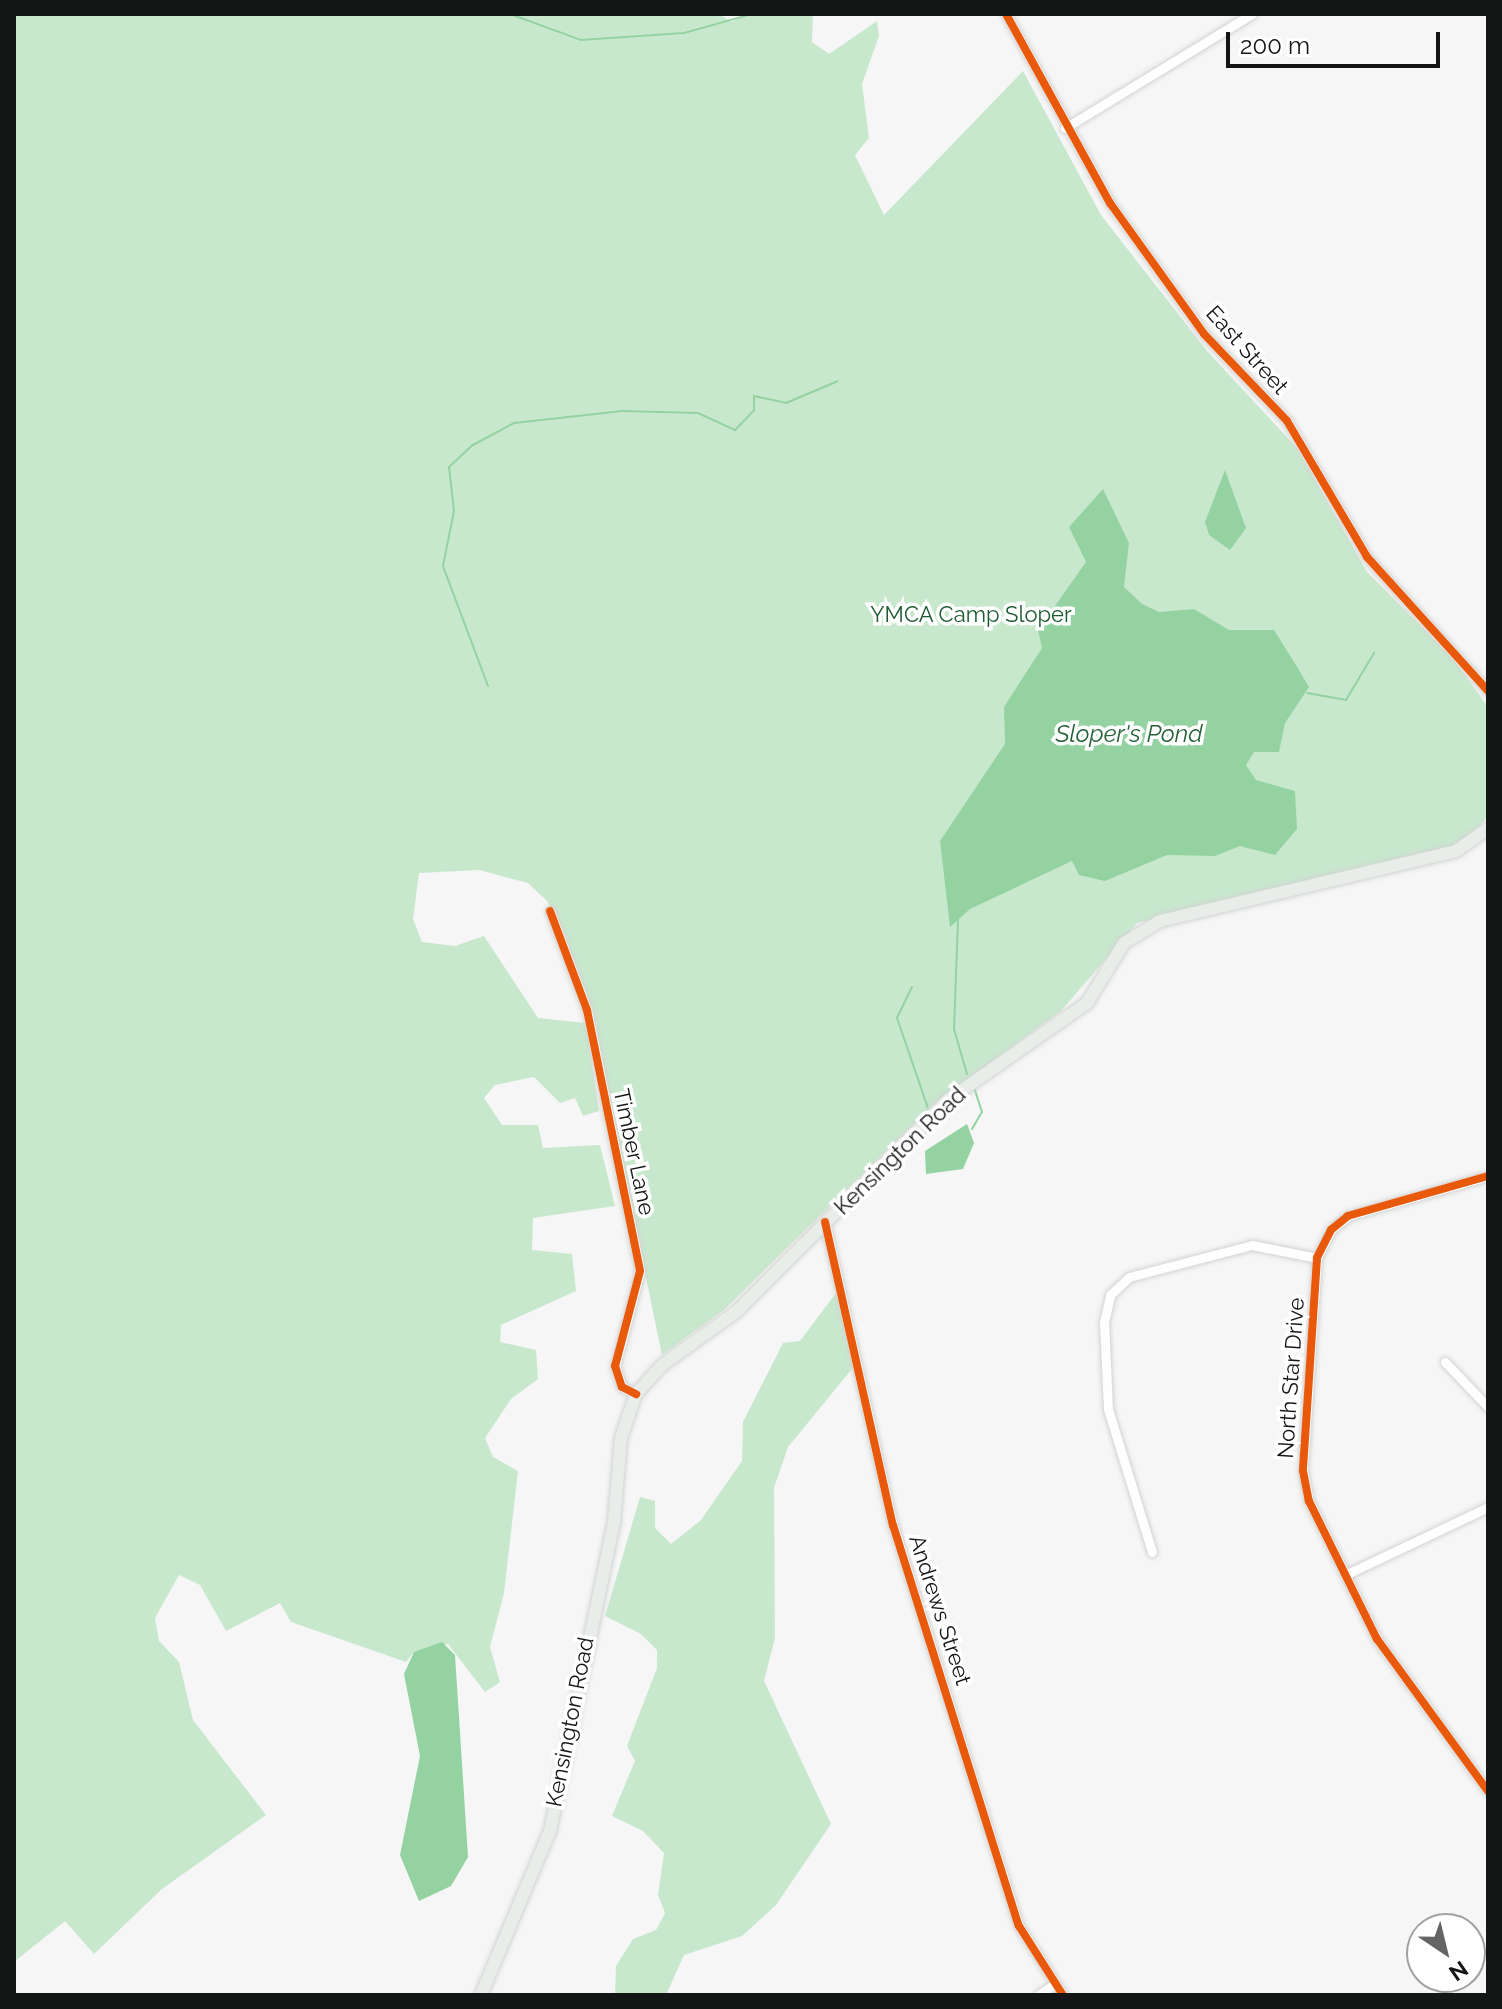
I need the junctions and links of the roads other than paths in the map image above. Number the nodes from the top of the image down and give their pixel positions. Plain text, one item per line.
1 (1006, 14) edge
2 (1252, 14) edge
3 (1065, 128) junction
4 (1488, 691) edge
5 (1488, 829) edge
6 (550, 911) dead end
7 (1488, 1176) edge
8 (825, 1222) junction
9 (1317, 1258) junction
10 (1445, 1362) dead end
11 (636, 1394) junction
12 (1488, 1407) edge
13 (1488, 1507) edge
14 (1152, 1552) dead end
15 (1347, 1574) junction
16 (1488, 1791) edge
17 (1054, 1984) junction
18 (481, 1995) edge
19 (1039, 1995) edge
20 (1063, 1995) edge

1 - 3 street, East Street
2 - 3 street
3 - 4 street, East Street
5 - 8 main road, Kensington Road
6 - 11 street, Timber Lane
7 - 9 street
8 - 11 main road, Kensington Road
8 - 17 street, Andrews Street
9 - 14 street
9 - 15 street, North Star Drive
10 - 12 street
11 - 18 main road, Kensington Road
13 - 15 street
15 - 16 street, North Star Drive
17 - 19 street
17 - 20 street, Andrews Street

